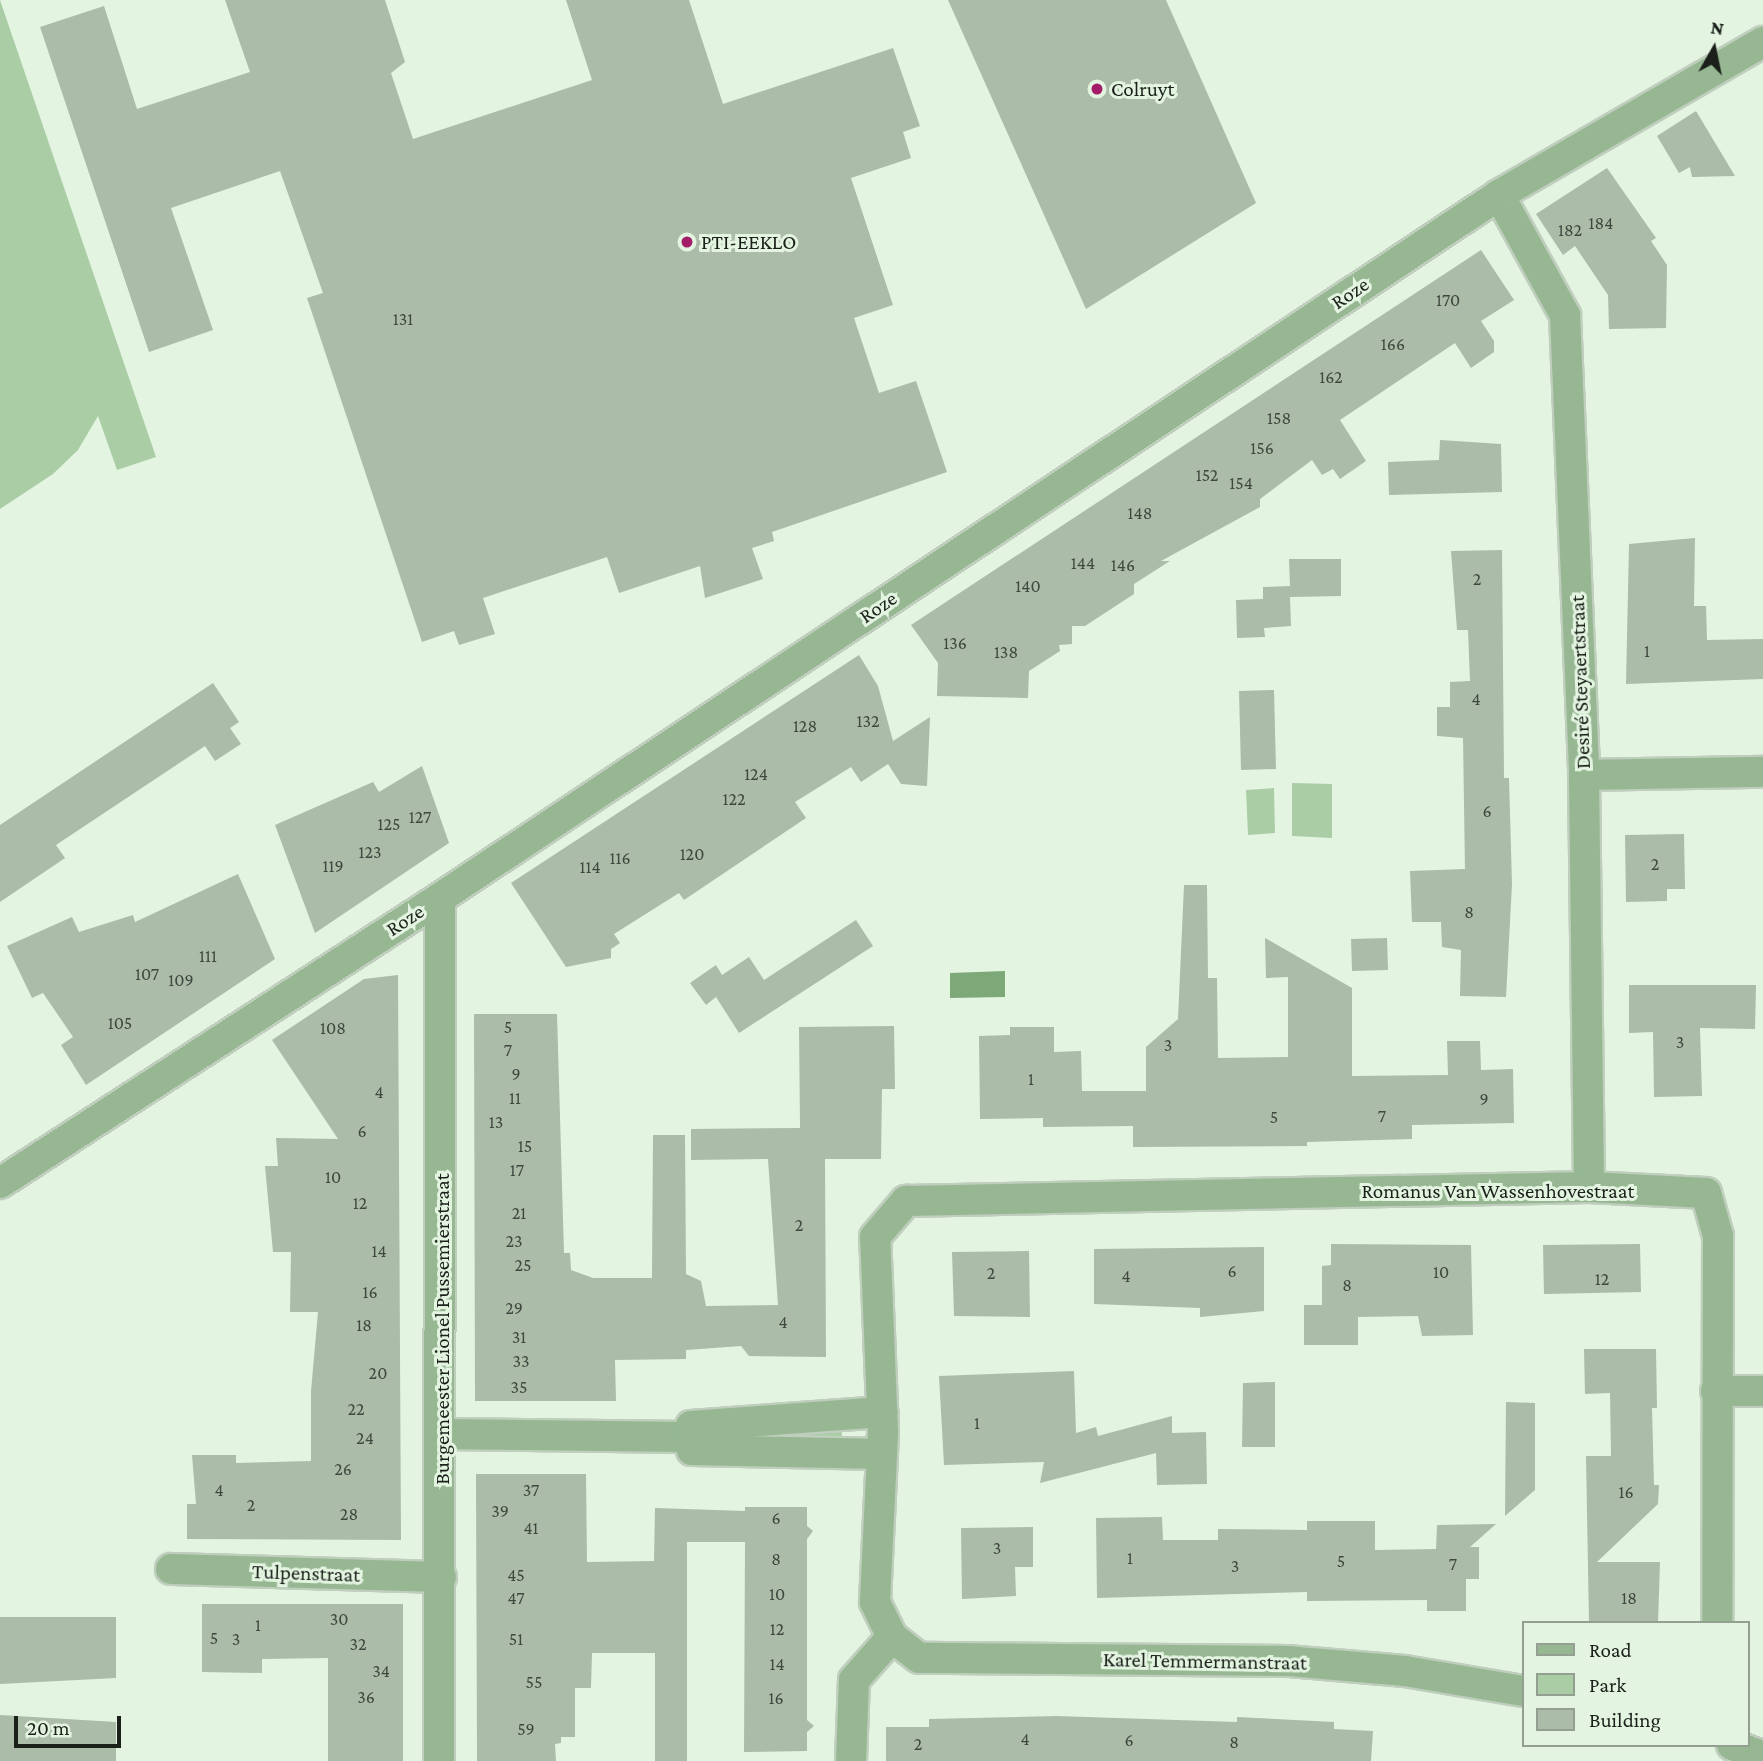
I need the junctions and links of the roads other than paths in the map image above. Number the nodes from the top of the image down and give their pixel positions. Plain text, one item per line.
1 (1763, 42) edge
2 (1499, 195) junction
3 (1763, 772) edge
4 (1584, 775) junction
5 (440, 898) junction
6 (0, 1183) edge
7 (1589, 1187) junction
8 (1716, 1391) junction
9 (1763, 1391) edge
10 (882, 1412) junction
11 (443, 1434) junction
12 (688, 1437) junction
13 (881, 1454) junction
14 (171, 1569) dead end
15 (441, 1577) junction
16 (1717, 1621) edge
17 (892, 1637) junction
18 (1522, 1691) edge
19 (1738, 1747) edge
20 (1763, 1756) edge
21 (439, 1761) edge
22 (851, 1761) edge

1 - 2 street, Roze
2 - 4 street, Desiré Steyaertstraat
2 - 5 street, Roze
3 - 4 street
4 - 7 street, Desiré Steyaertstraat
5 - 6 street, Roze
5 - 11 street, Burgemeester Lionel Pussemierstraat
7 - 8 street, Romanus Van Wassenhovestraat
7 - 10 street, Romanus Van Wassenhovestraat
8 - 9 street
8 - 16 street, Romanus Van Wassenhovestraat
10 - 12 street
10 - 13 street
11 - 12 street
11 - 15 street, Burgemeester Lionel Pussemierstraat
12 - 13 street
13 - 17 street
14 - 15 street, Tulpenstraat
15 - 21 street, Burgemeester Lionel Pussemierstraat
17 - 18 street, Karel Temmermanstraat
17 - 22 street
19 - 20 street

